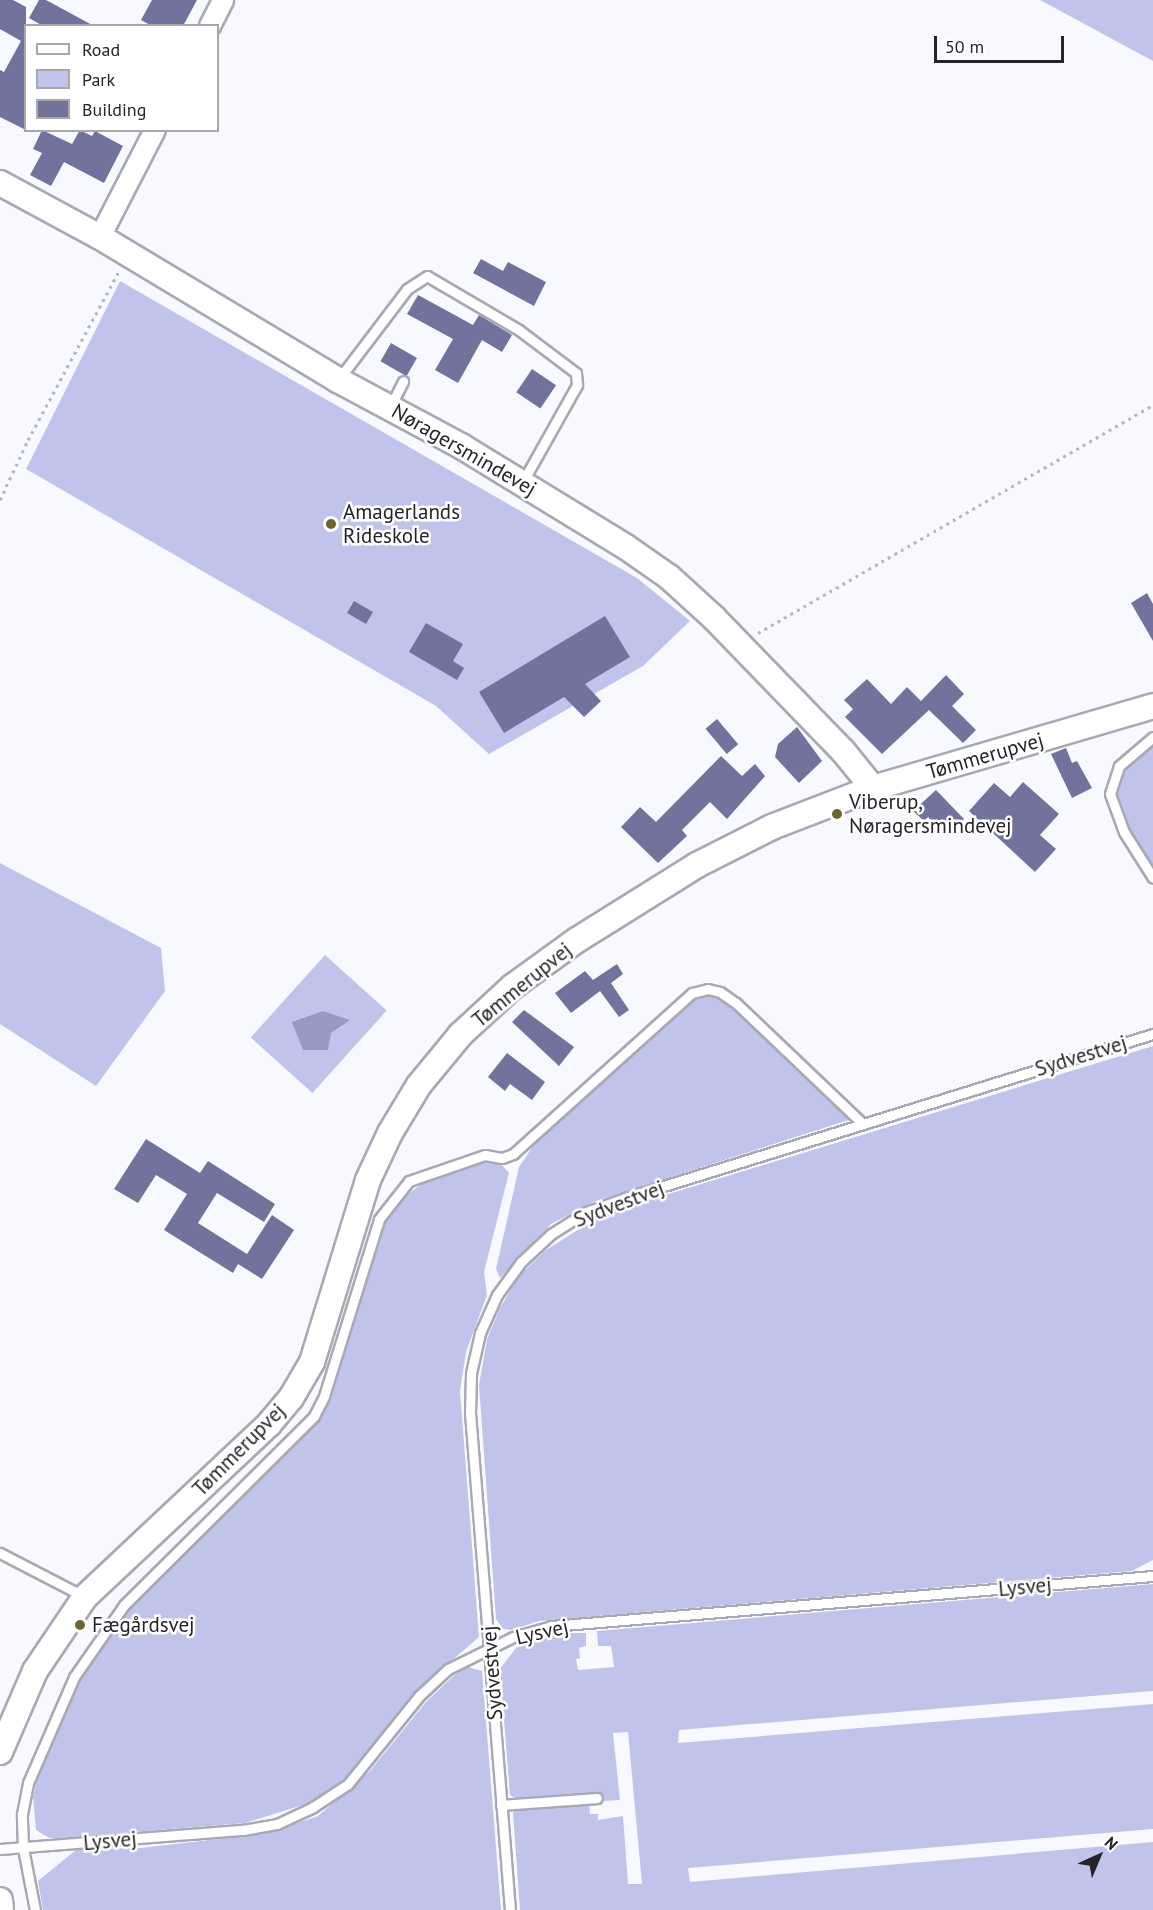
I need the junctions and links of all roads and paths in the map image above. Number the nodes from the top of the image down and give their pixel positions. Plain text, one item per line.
1 (223, 0) edge
2 (211, 24) edge
3 (155, 132) edge
4 (0, 183) edge
5 (100, 237) junction
6 (128, 254) junction
7 (338, 380) junction
8 (403, 381) dead end
9 (1153, 405) edge
10 (390, 407) junction
11 (522, 483) junction
12 (0, 500) edge
13 (754, 633) dead end
14 (1153, 706) edge
15 (1153, 737) edge
16 (873, 788) junction
17 (1153, 878) edge
18 (1153, 1034) edge
19 (864, 1124) junction
20 (0, 1553) edge
21 (1153, 1576) edge
22 (85, 1597) junction
23 (491, 1648) junction
24 (0, 1752) edge
25 (597, 1798) dead end
26 (501, 1806) junction
27 (23, 1848) junction
28 (0, 1849) edge
29 (0, 1900) edge
30 (1, 1910) edge
31 (35, 1910) edge
32 (510, 1910) edge

1 - 2 street
3 - 5 street
4 - 5 street, Nøragersmindevej
5 - 6 street, Nøragersmindevej
6 - 7 street, Nøragersmindevej
6 - 12 path
7 - 10 street, Nøragersmindevej
7 - 11 lane
8 - 10 lane
9 - 13 path
10 - 11 street, Nøragersmindevej
11 - 16 street, Nøragersmindevej
14 - 16 street, Tømmerupvej
15 - 17 lane
16 - 22 street, Tømmerupvej
18 - 19 lane, Sydvestvej
19 - 23 lane, Sydvestvej
19 - 27 lane
20 - 22 lane
21 - 23 lane, Lysvej
22 - 24 street, Tømmerupvej
23 - 26 lane, Sydvestvej
23 - 27 lane, Lysvej
25 - 26 lane
26 - 32 lane, Sydvestvej
27 - 28 lane, Lysvej
27 - 31 lane
29 - 30 street

